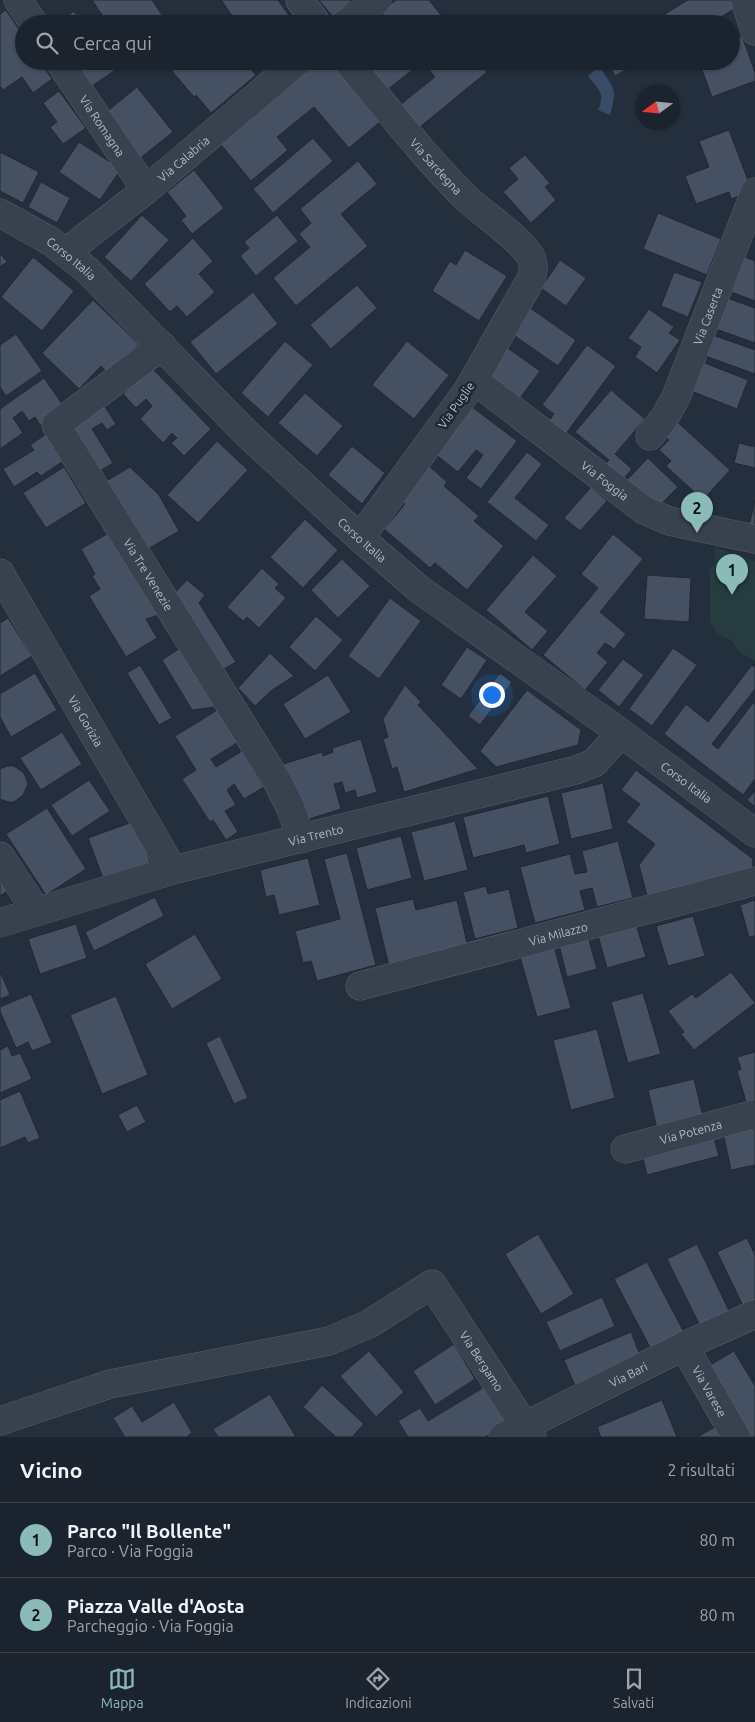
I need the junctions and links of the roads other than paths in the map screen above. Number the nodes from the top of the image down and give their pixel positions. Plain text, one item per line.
1 (18, 0) edge
2 (300, 0) edge
3 (377, 0) edge
4 (745, 0) edge
5 (28, 15) edge
6 (311, 15) edge
7 (357, 15) edge
8 (755, 31) edge
9 (65, 70) edge
10 (287, 70) edge
11 (355, 70) edge
12 (146, 190) junction
13 (755, 192) edge
14 (0, 213) edge
15 (66, 252) junction
16 (533, 262) joint
17 (162, 346) junction
18 (474, 380) junction
19 (650, 436) dead end
20 (360, 538) junction
21 (755, 539) edge
22 (0, 572) edge
23 (621, 733) junction
24 (755, 833) edge
25 (301, 838) junction
26 (0, 856) edge
27 (172, 870) junction
28 (755, 881) edge
29 (38, 912) junction
30 (0, 923) edge
31 (360, 986) dead end
32 (755, 1114) edge
33 (625, 1149) dead end
34 (755, 1314) edge
35 (684, 1346) junction
36 (0, 1422) edge
37 (520, 1433) edge
38 (736, 1437) edge

1 - 5 street
2 - 6 street
3 - 7 street
4 - 8 street
9 - 12 street, Via Romagna
10 - 12 street, Via Calabria
11 - 16 street, Via Sardegna
12 - 15 street, Via Calabria
13 - 19 street, Via Caserta
14 - 15 street, Corso Italia
15 - 17 street, Corso Italia
16 - 18 street, Via Puglie
17 - 20 street, Corso Italia
17 - 25 street, Via Tre Venezie
18 - 20 street, Via Puglie
18 - 21 street, Via Foggia
20 - 23 street, Corso Italia
22 - 27 street, Via Gorizia
23 - 24 street, Corso Italia
23 - 25 street, Via Trento
25 - 27 street, Via Trento
26 - 29 street
27 - 29 street, Via Trento
28 - 31 street, Via Milazzo
29 - 30 street, Via Trento
32 - 33 street, Via Potenza
34 - 35 street, Via Bari
35 - 37 street, Via Bari
35 - 38 street, Via Varese
36 - 37 street, Via Bergamo

